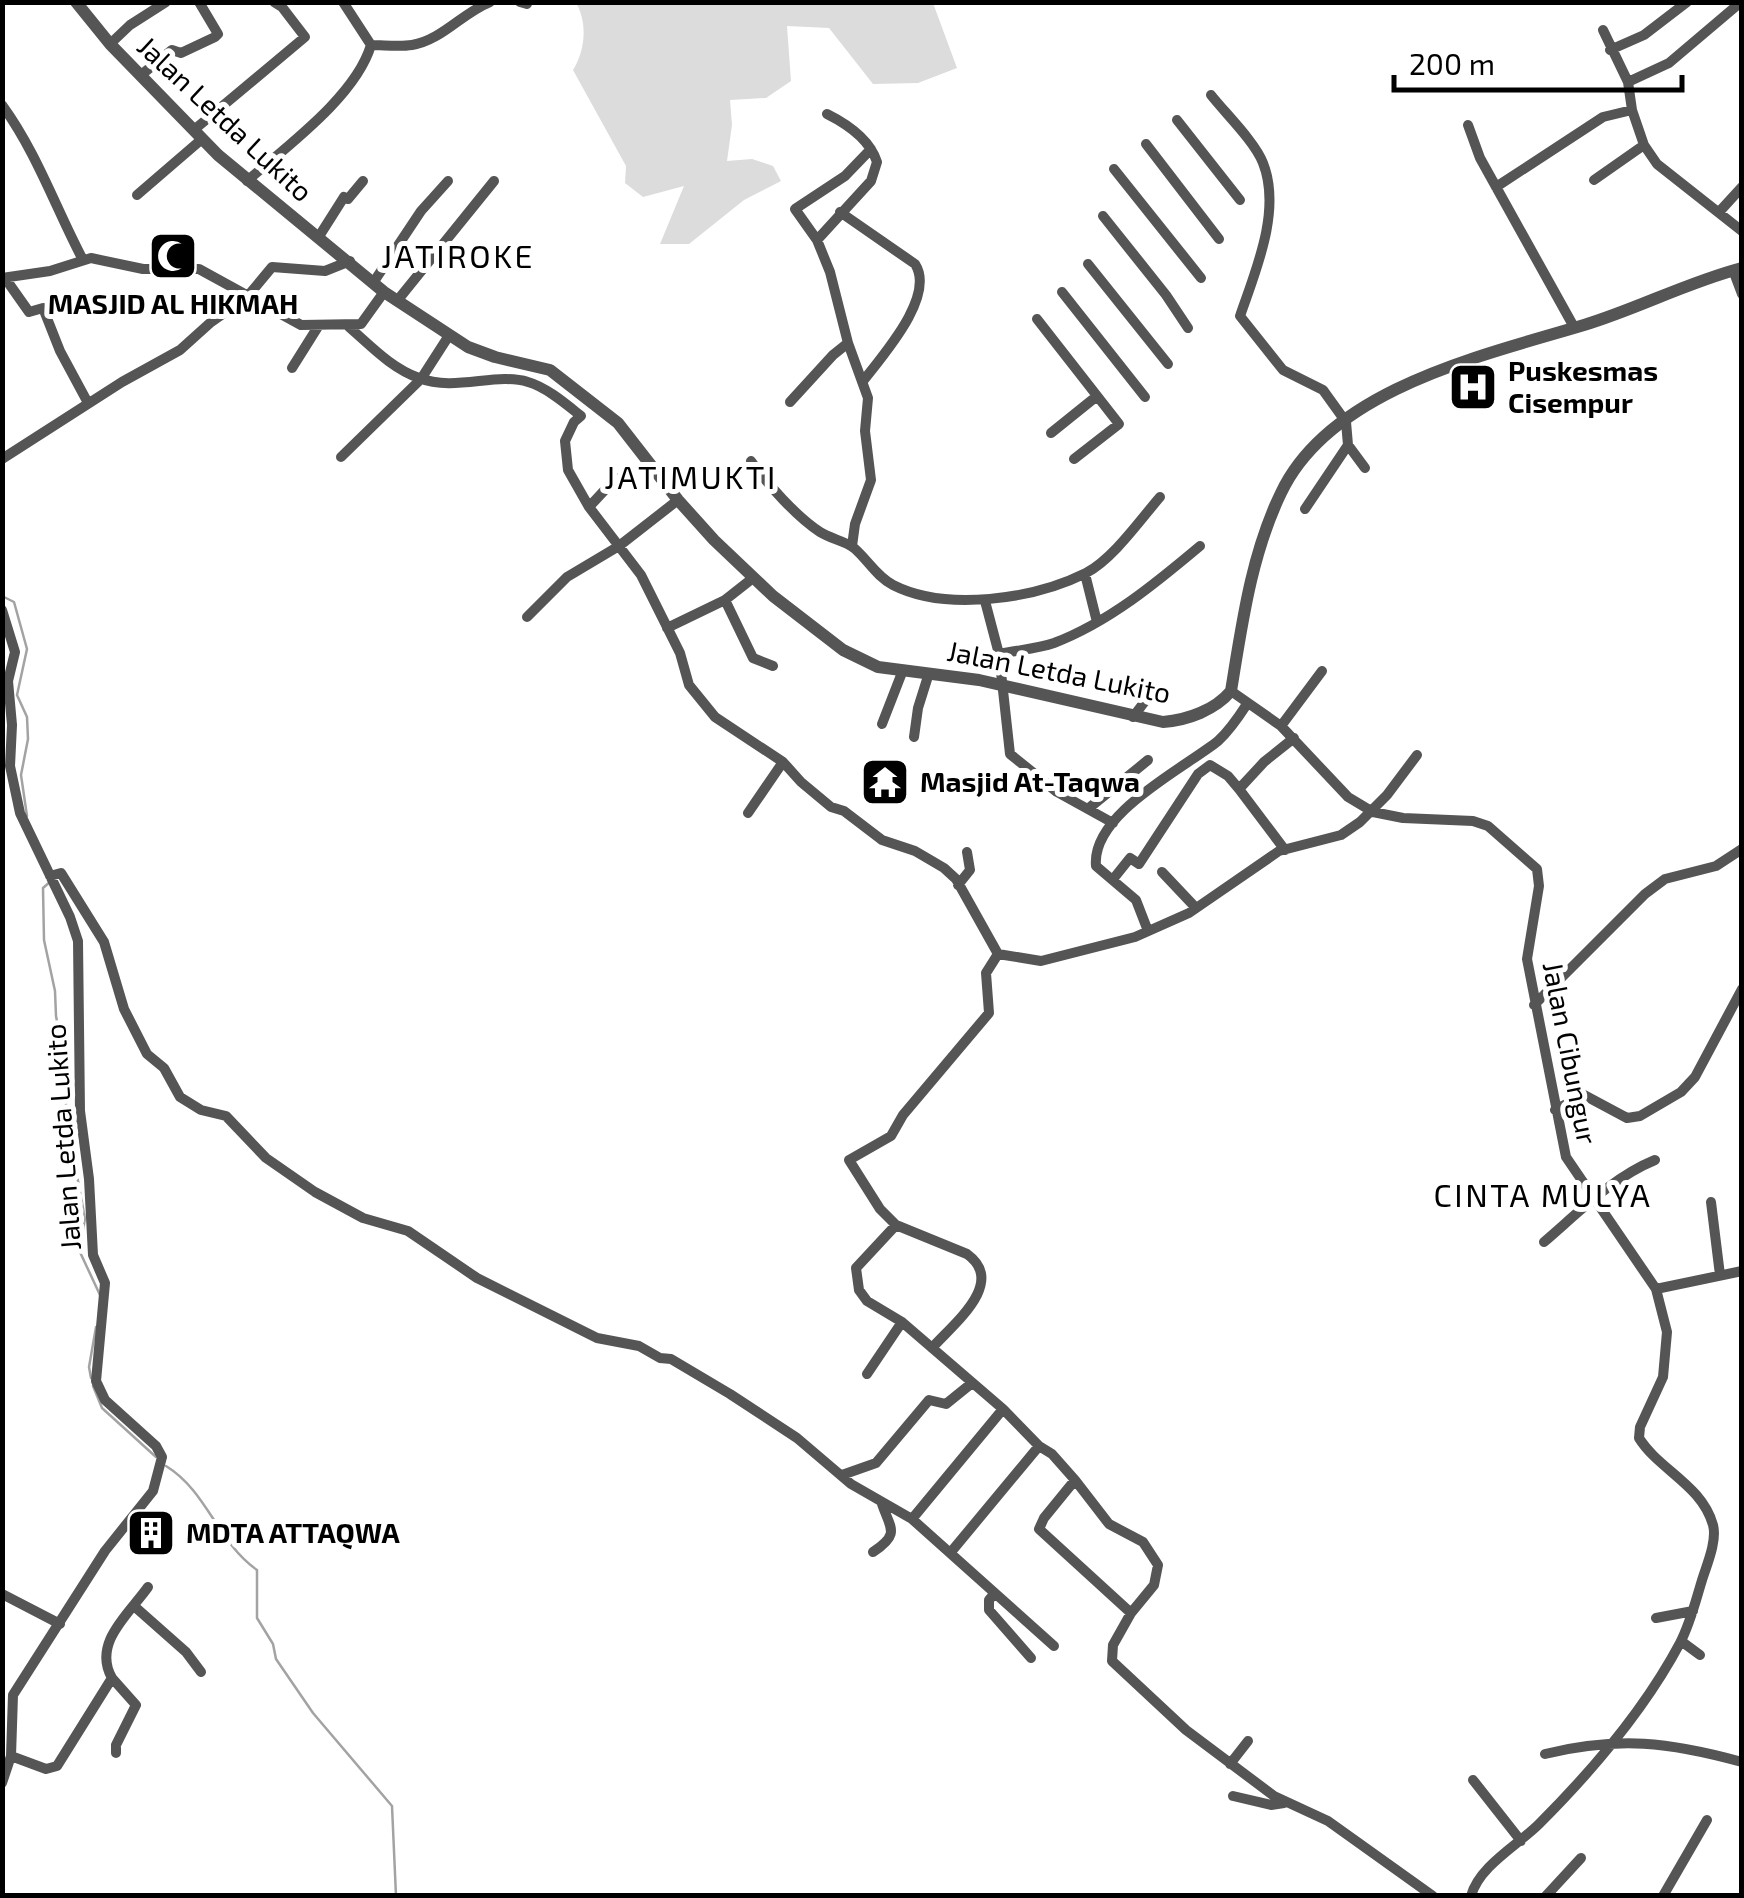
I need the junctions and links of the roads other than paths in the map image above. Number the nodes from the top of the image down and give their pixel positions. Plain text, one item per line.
1 (76, 2) edge
2 (166, 2) edge
3 (200, 2) edge
4 (274, 2) edge
5 (343, 2) edge
6 (490, 2) edge
7 (1688, 2) edge
8 (1741, 2) edge
9 (1603, 30) dead end
10 (110, 44) junction
11 (371, 45) junction
12 (1610, 50) junction
13 (141, 75) junction
14 (1628, 82) junction
15 (1211, 94) dead end
16 (2, 104) edge
17 (1632, 110) junction
18 (826, 114) dead end
19 (1177, 120) dead end
20 (1468, 126) dead end
21 (198, 134) junction
22 (1146, 144) dead end
23 (1644, 144) junction
24 (871, 149) junction
25 (1114, 169) dead end
26 (448, 180) dead end
27 (1594, 180) dead end
28 (247, 181) junction
29 (364, 181) dead end
30 (494, 181) dead end
31 (1742, 187) edge
32 (1496, 188) junction
33 (136, 195) dead end
34 (1240, 200) dead end
35 (1720, 211) junction
36 (840, 212) junction
37 (1742, 230) edge
38 (318, 238) junction
39 (1219, 239) dead end
40 (818, 240) junction
41 (83, 260) junction
42 (350, 261) junction
43 (1088, 264) dead end
44 (1737, 270) edge
45 (4, 278) edge
46 (1200, 278) dead end
47 (378, 288) junction
48 (1062, 292) dead end
49 (1742, 294) edge
50 (247, 296) junction
51 (396, 301) junction
52 (1176, 312) junction
53 (1037, 319) dead end
54 (320, 325) junction
55 (349, 327) junction
56 (1574, 327) junction
57 (1188, 328) dead end
58 (448, 336) junction
59 (848, 343) junction
60 (1168, 364) dead end
61 (292, 368) dead end
62 (421, 379) junction
63 (863, 380) junction
64 (1097, 396) junction
65 (1145, 397) dead end
66 (590, 401) junction
67 (790, 402) dead end
68 (88, 404) junction
69 (581, 416) junction
70 (1346, 422) junction
71 (1051, 432) dead end
72 (1348, 444) junction
73 (341, 457) dead end
74 (2, 458) edge
75 (1074, 460) dead end
76 (751, 461) dead end
77 (1365, 468) dead end
78 (616, 478) dead end
79 (1160, 497) dead end
80 (678, 500) junction
81 (588, 508) junction
82 (1305, 510) dead end
83 (619, 546) junction
84 (852, 546) junction
85 (1200, 546) dead end
86 (1085, 574) junction
87 (753, 578) junction
88 (725, 600) junction
89 (985, 601) junction
90 (2, 610) edge
91 (527, 617) dead end
92 (1096, 622) junction
93 (667, 628) junction
94 (999, 654) junction
95 (773, 666) dead end
96 (903, 670) junction
97 (1322, 671) dead end
98 (929, 673) junction
99 (1002, 685) junction
100 (1155, 688) dead end
101 (1231, 691) junction
102 (1247, 704) junction
103 (1133, 717) junction
104 (882, 724) dead end
105 (1282, 726) junction
106 (8, 728) edge
107 (914, 737) dead end
108 (1294, 738) junction
109 (1417, 756) dead end
110 (1148, 760) dead end
111 (783, 762) junction
112 (1239, 789) junction
113 (1090, 808) junction
114 (1373, 812) junction
115 (748, 814) dead end
116 (1113, 823) junction
117 (892, 828) dead end
118 (882, 840) junction
119 (1742, 849) edge
120 (1286, 850) junction
121 (967, 852) dead end
122 (1162, 872) dead end
123 (54, 877) junction
124 (1114, 878) junction
125 (958, 885) junction
126 (1196, 908) junction
127 (1148, 931) junction
128 (998, 954) junction
129 (1742, 989) edge
130 (1534, 1004) junction
131 (1554, 1110) junction
132 (1655, 1160) dead end
133 (1595, 1198) junction
134 (1710, 1202) dead end
135 (896, 1224) junction
136 (1544, 1242) dead end
137 (1742, 1271) edge
138 (1720, 1274) junction
139 (1656, 1289) junction
140 (902, 1322) junction
141 (932, 1348) junction
142 (867, 1374) dead end
143 (972, 1383) junction
144 (1003, 1408) junction
145 (1039, 1446) junction
146 (842, 1475) junction
147 (1075, 1480) junction
148 (882, 1504) junction
149 (912, 1519) junction
150 (874, 1552) dead end
151 (950, 1552) junction
152 (1158, 1565) junction
153 (1173, 1566) dead end
154 (148, 1586) dead end
155 (2, 1594) edge
156 (994, 1594) junction
157 (134, 1606) junction
158 (1694, 1611) junction
159 (1131, 1613) junction
160 (1656, 1618) dead end
161 (60, 1624) junction
162 (1681, 1641) junction
163 (1054, 1646) dead end
164 (1700, 1655) dead end
165 (1031, 1658) dead end
166 (202, 1672) dead end
167 (112, 1678) junction
168 (1248, 1741) dead end
169 (1613, 1741) junction
170 (116, 1753) dead end
171 (1545, 1754) dead end
172 (11, 1756) junction
173 (1741, 1762) edge
174 (1230, 1764) junction
175 (1474, 1780) dead end
176 (2, 1783) edge
177 (1232, 1796) dead end
178 (1284, 1804) junction
179 (1707, 1820) dead end
180 (1522, 1841) junction
181 (1581, 1858) dead end
182 (1433, 1896) edge
183 (1470, 1896) edge
184 (1546, 1896) edge
185 (1663, 1896) edge

1 - 10 street, Jalan Letda Lukito
2 - 10 street
3 - 13 street
4 - 21 street
5 - 11 street
6 - 11 street
7 - 12 street
8 - 14 street
9 - 12 street
10 - 13 street, Jalan Letda Lukito
11 - 28 street
12 - 14 street
13 - 21 street, Jalan Letda Lukito
14 - 17 street
15 - 70 street
16 - 41 street
17 - 23 street
17 - 32 street
18 - 24 street
19 - 34 street
20 - 32 street
21 - 28 street, Jalan Letda Lukito
21 - 33 street
22 - 39 street
23 - 27 street
23 - 35 street
24 - 36 street
24 - 40 street
25 - 46 street
26 - 47 street
28 - 38 street, Jalan Letda Lukito
29 - 38 street
30 - 51 street
31 - 35 street
32 - 56 street
35 - 37 street
36 - 40 street
36 - 63 street
38 - 42 street, Jalan Letda Lukito
40 - 59 street
41 - 45 street
41 - 50 street
42 - 47 street, Jalan Letda Lukito
42 - 50 street
43 - 60 street
44 - 49 street
44 - 56 street
45 - 68 street
47 - 51 street, Jalan Letda Lukito
47 - 55 street
48 - 65 street
50 - 54 street
50 - 68 street
51 - 58 street, Jalan Letda Lukito
52 - 52 street
52 - 57 street
53 - 64 street
54 - 55 street
54 - 61 street
55 - 62 street
56 - 70 street
58 - 62 street
58 - 66 street, Jalan Letda Lukito
59 - 63 street
59 - 67 street
62 - 69 street
62 - 73 street
63 - 84 street
64 - 71 street
64 - 75 street
66 - 69 street
66 - 80 street, Jalan Letda Lukito
68 - 74 street
69 - 81 street
70 - 72 street
70 - 101 street
72 - 77 street
72 - 82 street
76 - 84 street
78 - 81 street
79 - 86 street
80 - 83 street
80 - 87 street, Jalan Letda Lukito
81 - 83 street
83 - 91 street
83 - 93 street
84 - 89 street
85 - 92 street
86 - 89 street
86 - 92 street
87 - 88 street
87 - 96 street, Jalan Letda Lukito
88 - 93 street
88 - 95 street
89 - 94 street
90 - 106 street, Jalan Letda Lukito
92 - 94 street
93 - 111 street
94 - 99 street
96 - 98 street, Jalan Letda Lukito
96 - 104 street
97 - 105 street
98 - 99 street, Jalan Letda Lukito
98 - 107 street
99 - 103 street, Jalan Letda Lukito
99 - 113 street
100 - 103 street
101 - 102 street
101 - 103 street, Jalan Letda Lukito
102 - 105 street
102 - 116 street
105 - 108 street
106 - 123 street, Jalan Letda Lukito
108 - 112 street
108 - 114 street
109 - 114 street
110 - 113 street
111 - 115 street
111 - 118 street
112 - 120 street
112 - 124 street
113 - 116 street
114 - 120 street
114 - 130 street, Jalan Cibungur
116 - 124 street
117 - 118 street
118 - 125 street
119 - 130 street
120 - 126 street
121 - 125 street
122 - 126 street
123 - 146 street
123 - 161 street, Jalan Letda Lukito
124 - 127 street
125 - 128 street
126 - 127 street
127 - 128 street
128 - 135 street
129 - 131 street
130 - 131 street, Jalan Cibungur
131 - 133 street, Jalan Cibungur
132 - 133 street
133 - 136 street
133 - 139 street, Jalan Cibungur
134 - 138 street
135 - 140 street
135 - 141 street
137 - 138 street
138 - 139 street
139 - 158 street
140 - 141 street
140 - 142 street
141 - 143 street
143 - 144 street
143 - 146 street
144 - 145 street
144 - 149 street
145 - 147 street
145 - 151 street
146 - 148 street
147 - 152 street
147 - 159 street
148 - 149 street
148 - 150 street
149 - 151 street
151 - 156 street
152 - 153 street
152 - 159 street
154 - 157 street
155 - 161 street
156 - 163 street
156 - 165 street
157 - 166 street
157 - 167 street
158 - 160 street
158 - 162 street
159 - 174 street
161 - 172 street, Jalan Letda Lukito
162 - 164 street
162 - 169 street
167 - 170 street
167 - 172 street
168 - 174 street
169 - 171 street
169 - 173 street
169 - 180 street
172 - 176 street, Jalan Letda Lukito
174 - 178 street
175 - 180 street
177 - 178 street
178 - 182 street
179 - 185 street
180 - 183 street
181 - 184 street

